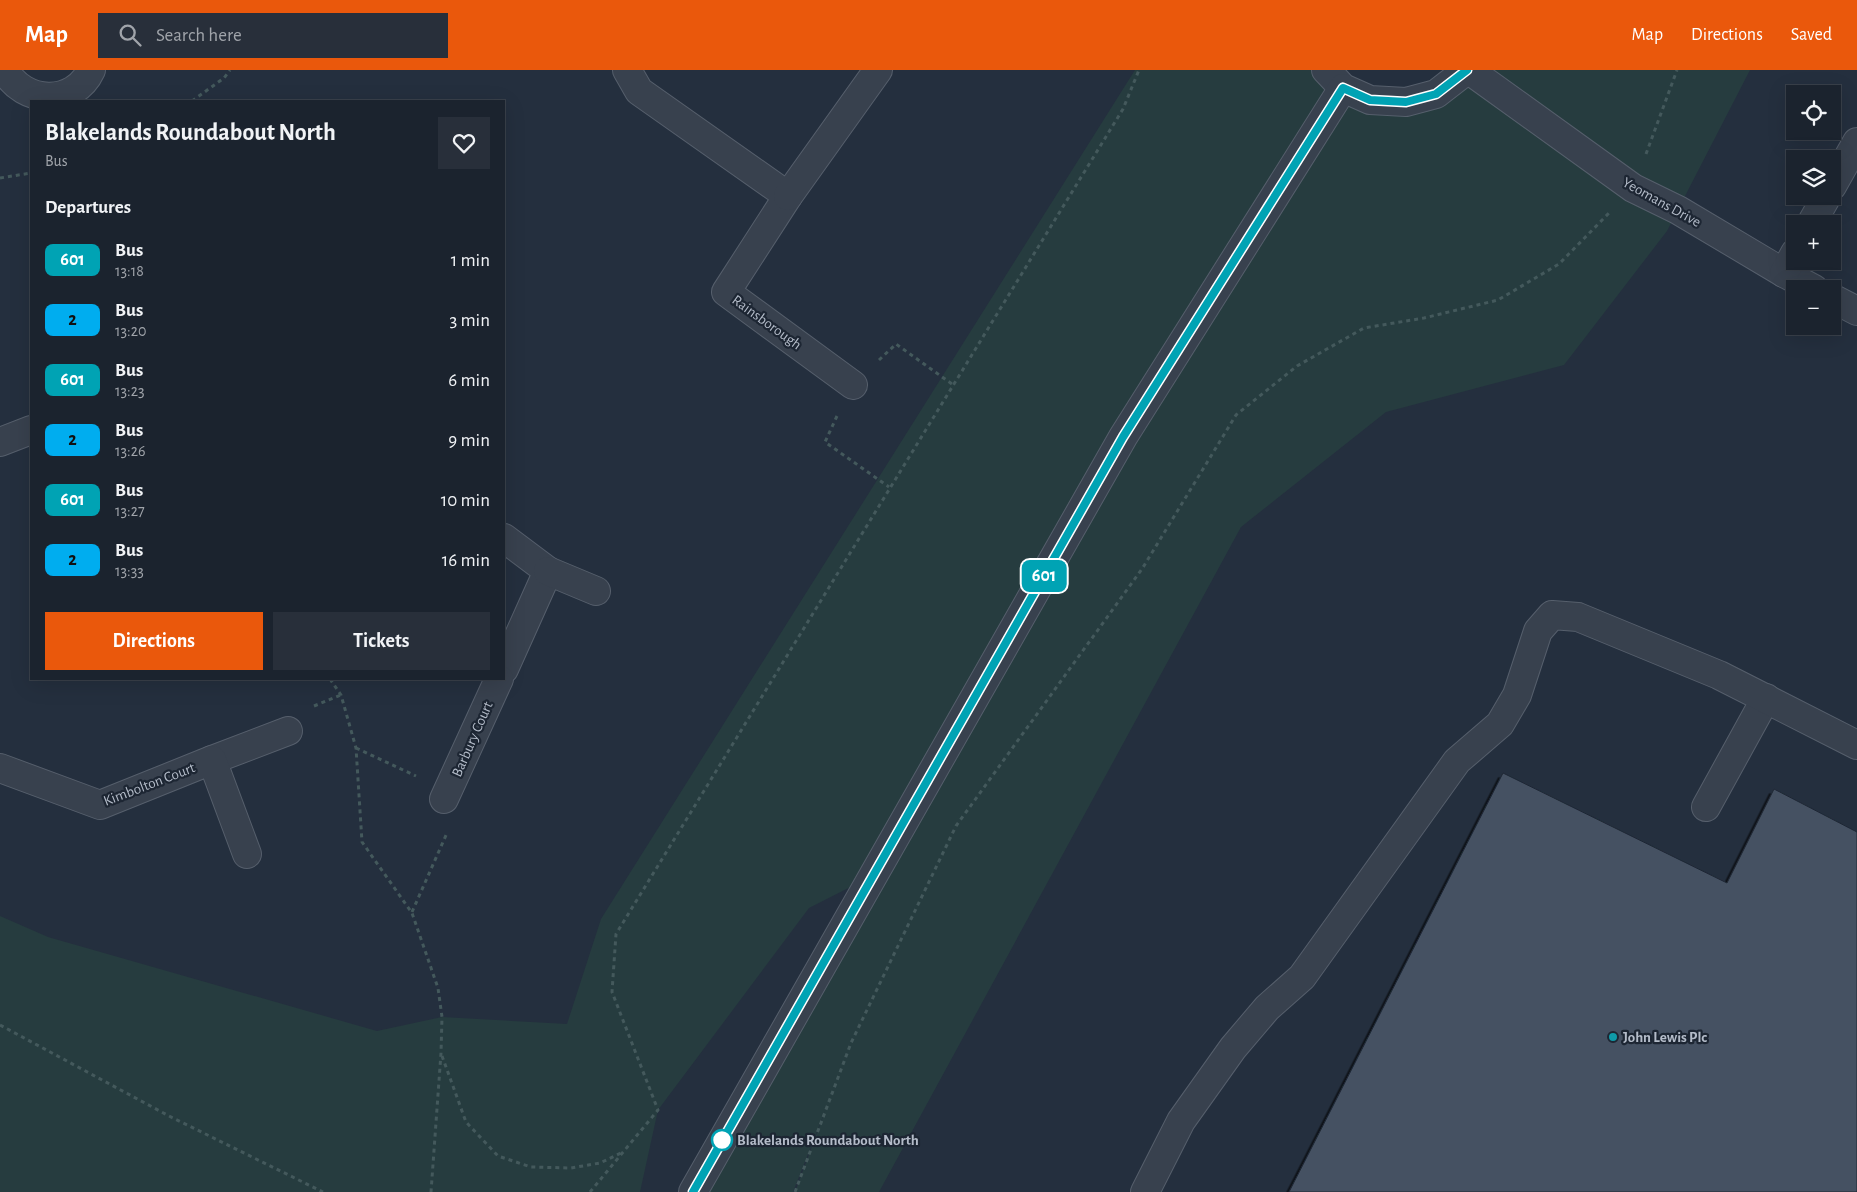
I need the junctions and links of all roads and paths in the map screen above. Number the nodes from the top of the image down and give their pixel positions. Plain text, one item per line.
1 (5, 70) edge
2 (91, 70) edge
3 (230, 70) edge
4 (628, 70) edge
5 (878, 70) edge
6 (1139, 70) edge
7 (1468, 70) edge
8 (1677, 70) edge
9 (1335, 79) edge
10 (65, 98) edge
11 (193, 100) edge
12 (1857, 142) edge
13 (1841, 170) edge
14 (30, 173) edge
15 (0, 178) edge
16 (1633, 188) junction
17 (788, 196) junction
18 (1786, 262) edge
19 (1796, 270) edge
20 (1805, 280) edge
21 (1841, 303) edge
22 (1857, 311) edge
23 (853, 384) dead end
24 (30, 430) edge
25 (0, 442) edge
26 (505, 539) edge
27 (548, 571) junction
28 (596, 591) dead end
29 (505, 667) edge
30 (331, 680) edge
31 (499, 680) edge
32 (1766, 698) junction
33 (288, 731) dead end
34 (1857, 745) edge
35 (356, 748) junction
36 (212, 760) junction
37 (0, 768) edge
38 (446, 796) junction
39 (1706, 807) dead end
40 (247, 854) dead end
41 (412, 912) junction
42 (0, 1025) edge
43 (441, 1053) junction
44 (624, 1151) junction
45 (323, 1192) edge
46 (431, 1192) edge
47 (590, 1192) edge
48 (693, 1192) edge
49 (795, 1192) edge
50 (1145, 1192) edge

1 - 10 street
2 - 10 street
3 - 11 path
4 - 17 street
5 - 17 street, Rainsborough
6 - 44 path
7 - 9 street
7 - 16 street, Yeomans Drive
8 - 16 path
9 - 48 street
12 - 13 street
14 - 15 path
16 - 18 street, Yeomans Drive
16 - 49 path
17 - 23 street, Rainsborough
19 - 20 street, Yeomans Drive
21 - 22 street
24 - 25 street
26 - 27 street
27 - 28 street
27 - 29 street
30 - 35 path
31 - 38 street, Barbury Court
32 - 34 street
32 - 39 street
32 - 50 street
33 - 36 street, Kimbolton Court
35 - 38 path
35 - 41 path
36 - 37 street, Kimbolton Court
36 - 40 street, Kimbolton Court
38 - 41 path
41 - 43 path
42 - 45 path
43 - 44 path
43 - 46 path
44 - 47 path

